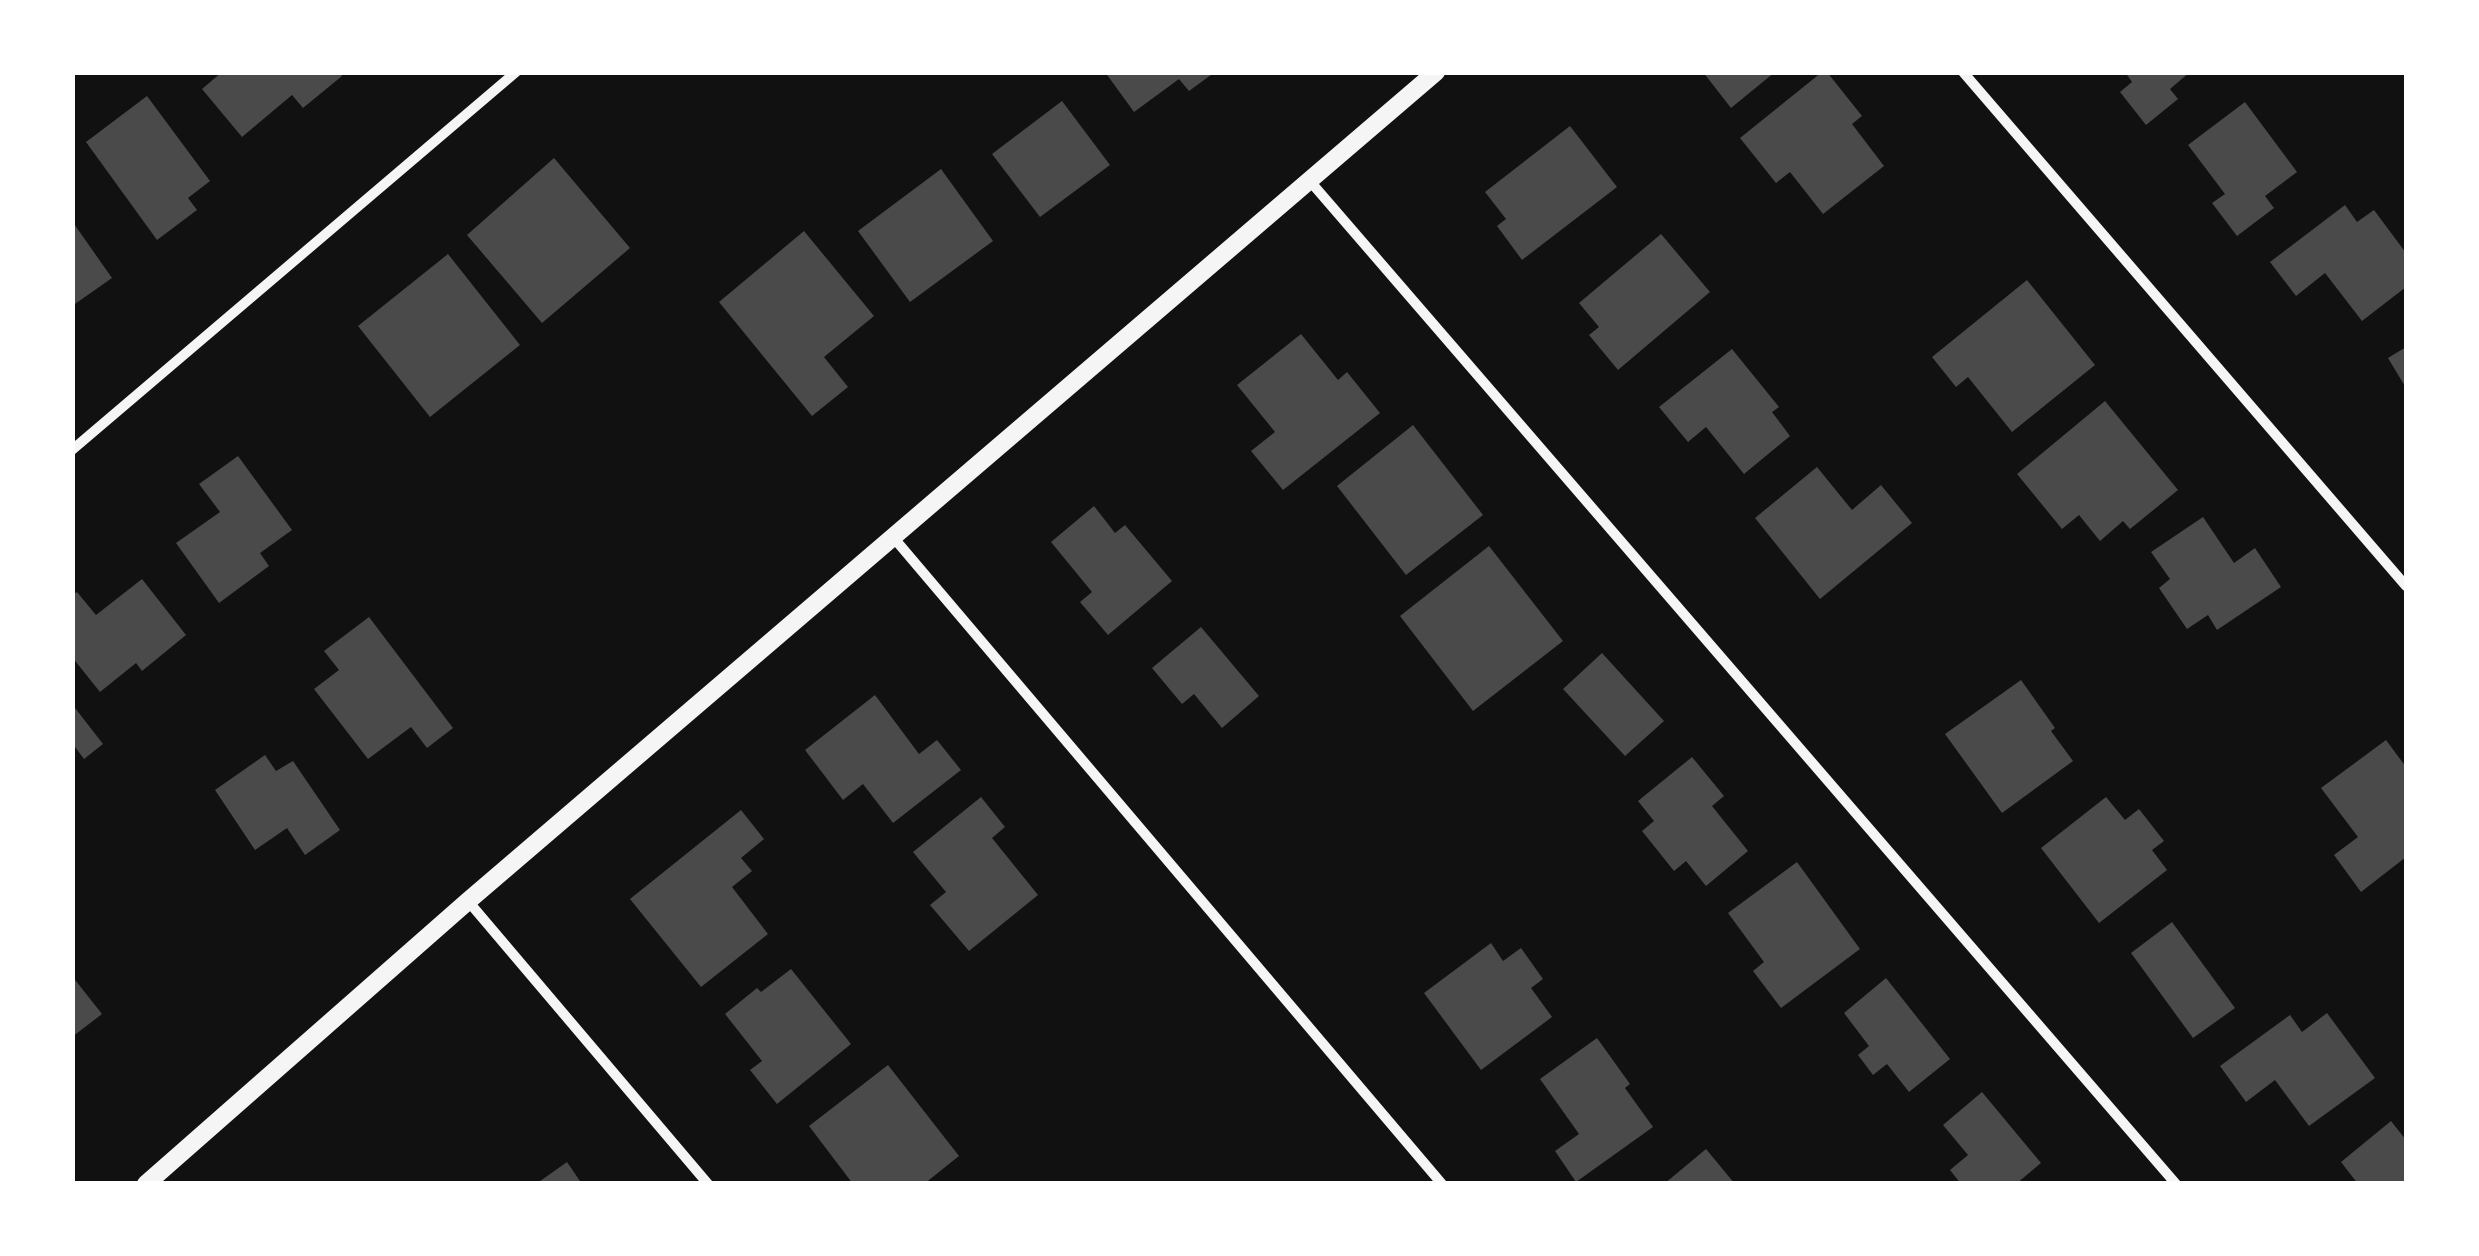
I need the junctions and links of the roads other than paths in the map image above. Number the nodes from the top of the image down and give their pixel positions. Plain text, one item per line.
1 (516, 72) edge
2 (1436, 72) edge
3 (1963, 72) edge
4 (1309, 180) junction
5 (72, 450) edge
6 (892, 536) junction
7 (2406, 586) edge
8 (468, 901) junction
9 (146, 1184) edge
10 (708, 1184) edge
11 (1442, 1184) edge
12 (2176, 1184) edge

1 - 5 street
2 - 4 street
3 - 7 street
4 - 6 street
4 - 12 street
6 - 8 street
6 - 11 street
8 - 9 street
8 - 10 street

